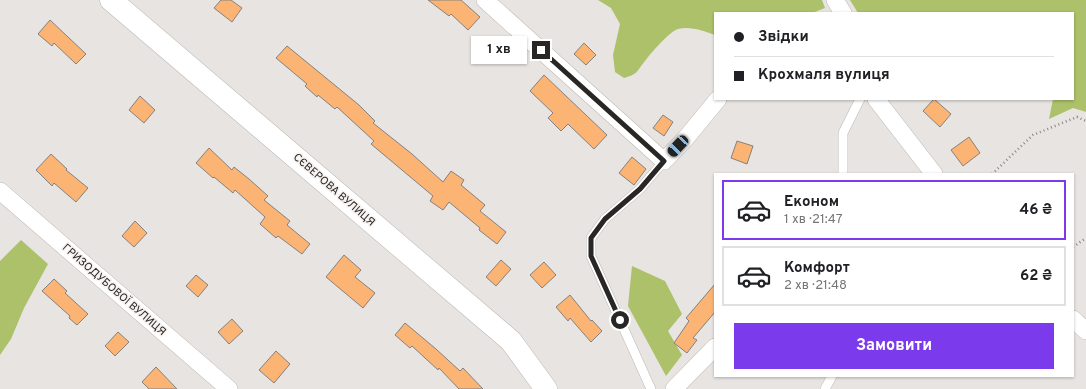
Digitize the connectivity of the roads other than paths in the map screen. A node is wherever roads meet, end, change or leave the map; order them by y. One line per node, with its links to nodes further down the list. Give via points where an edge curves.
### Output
1 (111, 0): 17 (main road, СЄВЕРОВА ВУЛИЦЯ, via 511,341)
2 (485, 0): 8 (street)
3 (835, 0): 4 (street)
4 (843, 12)
5 (717, 100): 8 (street)
6 (860, 100): 9 (lane, via 843,133)
7 (877, 100): 10 (street)
8 (664, 161): 18 (lane, via 640,189 605,219 591,238 591,256)
9 (843, 173)
10 (933, 173)
11 (0, 191): 16 (street, ГРИЗОДУБОВОЇ ВУЛИЦЯ)
12 (1074, 320): 13 (street)
13 (1086, 331)
14 (714, 348): 19 (street)
15 (832, 377): 20 (lane)
16 (229, 389)
17 (546, 389)
18 (651, 389)
19 (674, 389)
20 (826, 389)

